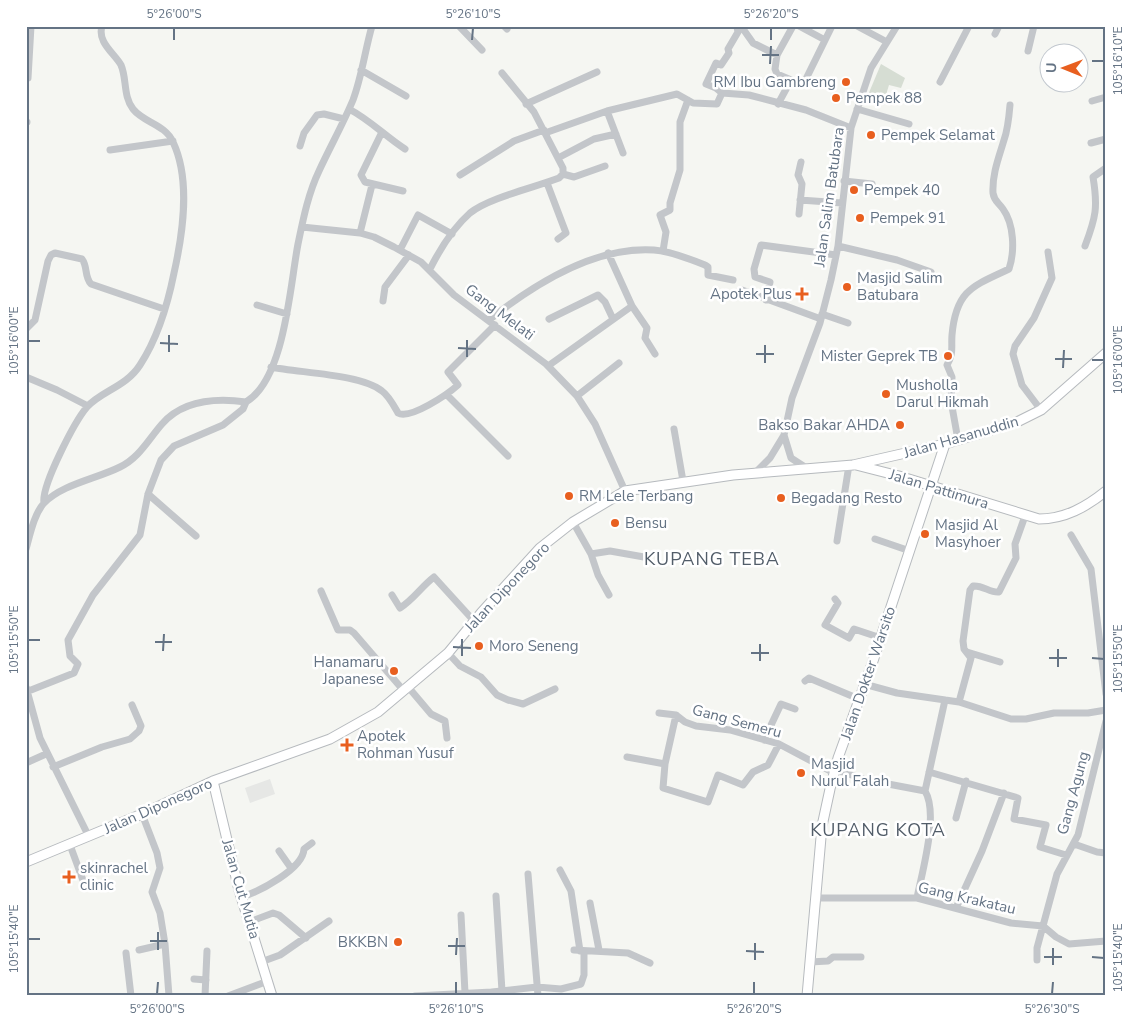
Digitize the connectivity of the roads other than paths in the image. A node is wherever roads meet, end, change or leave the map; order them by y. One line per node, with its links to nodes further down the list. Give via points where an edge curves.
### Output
1 (31, 26): 24 (street)
2 (102, 26): 45 (street, via 102,40 120,65 132,107 165,130)
3 (372, 26): 21 (street)
4 (459, 26): 18 (street)
5 (732, 26): 6 (street)
6 (739, 26): 20 (street, via 753,43); 27 (street, via 729,53 721,65 716,63 706,84)
7 (793, 26): 20 (street)
8 (799, 26): 16 (street)
9 (832, 26): 16 (street)
10 (857, 26): 17 (street)
11 (897, 26): 17 (street, Jalan Salim Batubara)
12 (969, 26): 26 (street)
13 (999, 26): 15 (street)
14 (1034, 26): 19 (street)
15 (995, 34)
16 (825, 40): 25 (street, via 804,84)
17 (887, 42): 36 (street, Jalan Salim Batubara, via 871,68)
18 (482, 50)
19 (1028, 51)
20 (777, 55): 25 (street, via 776,72)
21 (361, 70): 28 (street); 35 (street)
22 (597, 72): 32 (street)
23 (502, 73): 32 (street)
24 (28, 78)
25 (791, 80): 33 (street)
26 (940, 82)
27 (722, 93): 30 (street, via 717,104 695,104); 33 (street, via 749,95)
28 (406, 96)
29 (1106, 97): 31 (street)
30 (688, 100): 37 (street, via 669,94); 72 (street, via 680,122 680,170 670,210 660,215 666,232)
31 (1092, 101)
32 (526, 104): 41 (street)
33 (778, 104): 40 (street, via 806,110)
34 (1010, 105): 106 (street, via 993,180 993,195 1007,216 1013,248 1011,262 1009,269 965,293 959,305 952,336 953,356 947,365 952,378)
35 (349, 109): 38 (street); 42 (street, via 373,122)
36 (857, 109): 39 (street); 40 (street, Jalan Salim Batubara)
37 (607, 110): 41 (street); 43 (street)
38 (344, 120): 47 (street, via 324,114 317,116 304,133); 65 (street, via 313,186)
39 (909, 124)
40 (851, 128): 57 (street, Jalan Salim Batubara)
41 (544, 131): 51 (street); 55 (street, via 514,141)
42 (382, 132): 48 (street); 59 (street, via 361,175 365,182)
43 (616, 134): 50 (street); 51 (street, via 594,139)
44 (1106, 139): 46 (street)
45 (173, 141): 49 (street); 85 (street, via 182,176 181,223 174,273)
46 (1091, 143)
47 (300, 146)
48 (405, 149)
49 (110, 150)
50 (623, 153)
51 (558, 158): 56 (street)
52 (801, 162): 62 (street, via 798,175 802,184)
53 (605, 166): 56 (street, via 574,177)
54 (1106, 168): 70 (street, via 1093,177 1097,202)
55 (460, 174)
56 (563, 174): 58 (street)
57 (844, 181): 60 (street); 63 (street, Jalan Salim Batubara)
58 (547, 182): 67 (street, via 477,208); 68 (street, via 566,233)
59 (372, 184): 61 (street); 66 (street)
60 (872, 184)
61 (403, 191)
62 (800, 200): 63 (street); 64 (street)
63 (842, 203): 69 (street, Jalan Salim Batubara)
64 (799, 214)
65 (302, 227): 66 (street, Gang Melati); 86 (street)
66 (360, 233): 71 (street, Gang Melati, via 374,236)
67 (452, 234): 71 (street, via 418,215); 77 (street)
68 (558, 239)
69 (838, 246): 76 (street, Jalan Salim Batubara); 78 (street)
70 (1085, 246)
71 (400, 250): 75 (street, Gang Melati)
72 (663, 252): 74 (street); 79 (street, via 705,265 708,275)
73 (1048, 252): 103 (street, via 1052,278 1013,354 1022,384)
74 (608, 253): 84 (street); 90 (street, via 522,294)
75 (409, 255): 77 (street, Gang Melati); 81 (street, via 387,284)
76 (836, 255): 82 (street, via 761,245 754,277 770,282); 87 (street, Jalan Salim Batubara)
77 (430, 269): 90 (street, Gang Melati, via 448,290)
78 (931, 272)
79 (733, 280)
80 (742, 290): 82 (street)
81 (383, 300)
82 (766, 300): 87 (street)
83 (257, 305): 86 (street)
84 (632, 306): 89 (street); 93 (street, via 647,328 645,338)
85 (164, 309): 92 (street, via 91,284 86,280 86,263 82,259 55,253 48,261 35,320); 102 (street, via 140,366 129,379)
86 (288, 314): 97 (street)
87 (822, 316): 91 (street); 105 (street, Jalan Salim Batubara, via 792,398)
88 (549, 319): 89 (street, via 598,295 606,302)
89 (613, 319): 96 (street)
90 (492, 323): 96 (street, Gang Melati); 99 (street, via 448,373 459,384)
91 (848, 323)
92 (26, 328)
93 (655, 354)
94 (1105, 354): 103 (main road, Jalan Hasanuddin)
95 (619, 363): 100 (street)
96 (548, 366): 100 (street, Gang Melati)
97 (271, 367): 99 (street, via 336,376 377,388 401,415); 101 (street, via 262,388)
98 (26, 377): 102 (street)
99 (448, 395): 108 (street)
100 (576, 396): 116 (street, Gang Melati, via 598,432)
101 (246, 402): 117 (street, via 243,409 223,424 174,446 161,460); 119 (street, via 210,400 183,408 162,423 136,456 120,467 61,492)
102 (88, 406): 119 (street, via 53,469)
103 (1041, 410): 106 (main road, Jalan Hasanuddin, via 1017,422)
104 (674, 429): 114 (street)
105 (784, 435): 111 (street, via 791,458); 112 (street, via 779,446)
106 (958, 440): 107 (main road, Jalan Hasanuddin)
107 (945, 444): 109 (main road, Jalan Hasanuddin); 115 (main road, Jalan Dokter Warsito)
108 (508, 456)
109 (892, 456): 110 (main road, Jalan Hasanuddin); 113 (main road, via 891,468)
110 (851, 465): 111 (main road, Jalan Diponegoro); 113 (main road, Jalan Pattimura); 126 (street)
111 (808, 469): 112 (main road, Jalan Diponegoro)
112 (755, 473): 114 (main road, Jalan Diponegoro)
113 (899, 476): 115 (main road, Jalan Pattimura)
114 (683, 481): 116 (main road, Jalan Diponegoro)
115 (931, 486): 120 (main road, Jalan Pattimura); 128 (main road, Jalan Dokter Warsito)
116 (625, 491): 121 (main road, Jalan Diponegoro)
117 (148, 494): 124 (street); 145 (street, via 140,535 93,594 68,640 68,650 78,664 77,669 74,673)
118 (1105, 495): 120 (main road, Jalan Pattimura, via 1062,517 1039,519)
119 (44, 503): 122 (street)
120 (1025, 516): 139 (street, via 1015,544 1016,558 997,593 980,586 973,586 970,590 963,641)
121 (573, 522): 129 (street); 135 (main road, Jalan Diponegoro, via 540,548)
122 (29, 529): 127 (street)
123 (1071, 535): 138 (street, via 1091,570)
124 (196, 536)
125 (875, 539): 128 (street)
126 (837, 541)
127 (26, 549)
128 (910, 551): 136 (main road, Jalan Dokter Warsito)
129 (592, 554): 130 (street, via 610,551); 133 (street)
130 (644, 557)
131 (321, 591): 146 (street, via 338,630 354,633)
132 (392, 595): 135 (street, via 400,608 414,599 434,577)
133 (609, 595)
134 (835, 599): 136 (street, via 838,603 826,625 849,638 854,629)
135 (474, 621): 140 (main road, Jalan Diponegoro)
136 (881, 638): 143 (main road, Jalan Dokter Warsito)
137 (1106, 639): 138 (street)
138 (1098, 641): 147 (street)
139 (967, 652): 141 (street); 150 (street, via 971,658)
140 (448, 653): 144 (street, via 460,666 481,677 498,695 508,700 523,704); 146 (main road, Jalan Diponegoro)
141 (1000, 662)
142 (805, 681): 148 (street, via 809,678)
143 (864, 684): 148 (main road, Jalan Dokter Warsito); 149 (street)
144 (555, 689)
145 (27, 690): 160 (street)
146 (406, 690): 157 (street, via 432,714 445,721); 167 (main road, Jalan Diponegoro, via 378,712 330,739)
147 (1106, 694)
148 (859, 699): 165 (main road, Jalan Dokter Warsito)
149 (944, 700): 150 (street); 166 (street)
150 (959, 702): 153 (street, via 1011,719)
151 (132, 705): 164 (street, via 141,726 137,734)
152 (795, 710): 158 (street, via 781,704)
153 (1106, 710)
154 (659, 713): 155 (street, Gang Semeru)
155 (676, 715): 158 (street, Gang Semeru, via 696,726 730,730); 163 (street)
156 (1106, 720): 175 (street, Gang Agung)
157 (447, 738)
158 (764, 740): 159 (street, Gang Semeru)
159 (779, 744): 163 (street, via 768,765 753,772 743,785 718,776 708,802 663,788); 165 (street, Gang Semeru)
160 (46, 754): 162 (street); 164 (street)
161 (627, 757): 163 (street)
162 (26, 763)
163 (665, 764)
164 (53, 767): 173 (street)
165 (835, 772): 169 (street, Gang Semeru); 187 (main road, Jalan Dokter Warsito, via 822,826)
166 (929, 772): 168 (street); 169 (street)
167 (213, 781): 171 (main road, Jalan Diponegoro); 186 (main road, Jalan Cut Mutia)
168 (966, 781): 170 (street); 172 (street)
169 (925, 791): 188 (street, via 932,817)
170 (1004, 793): 179 (street, via 1018,798 1014,819 1046,825 1040,847); 190 (street)
171 (142, 814): 173 (main road, Jalan Diponegoro); 197 (street, via 160,868 152,892 160,912)
172 (956, 818)
173 (89, 837): 176 (main road, Jalan Diponegoro)
174 (312, 843): 181 (street, via 304,849 304,857)
175 (1074, 844): 178 (street); 179 (street, Gang Agung)
176 (70, 845): 180 (main road, Jalan Diponegoro); 184 (street)
177 (279, 851): 181 (street)
178 (1106, 853)
179 (1066, 855): 194 (street, Gang Agung)
180 (26, 862)
181 (291, 868): 186 (street, via 274,882)
182 (560, 870): 199 (street, via 571,891)
183 (528, 874): 211 (street)
184 (84, 883)
185 (496, 896): 213 (street)
186 (242, 897): 193 (main road, Jalan Cut Mutia)
187 (815, 898): 188 (street, Gang Krakatau); 207 (main road, Jalan Dokter Warsito)
188 (917, 898): 190 (street, Gang Krakatau)
189 (590, 903): 200 (street)
190 (956, 908): 194 (street, Gang Krakatau, via 1011,923)
191 (460, 914): 214 (street)
192 (329, 921): 195 (street)
193 (249, 922): 195 (street, via 273,913); 205 (main road, Jalan Cut Mutia)
194 (1043, 926): 196 (street, via 1070,944); 204 (street, Gang Agung, via 1037,948)
195 (306, 938): 205 (street)
196 (1106, 941)
197 (165, 944): 198 (street); 217 (street)
198 (139, 950)
199 (580, 950): 200 (street); 212 (street, via 583,981)
200 (599, 950): 206 (street, via 628,953)
201 (207, 951): 209 (street)
202 (126, 953): 216 (street)
203 (861, 957): 207 (street, via 833,957 828,961)
204 (1038, 960)
205 (262, 962): 210 (main road, Jalan Cut Mutia)
206 (650, 962)
207 (810, 962): 224 (main road, Jalan Dokter Warsito)
208 (194, 979): 209 (street)
209 (206, 980): 218 (street)
210 (268, 981): 219 (street); 220 (main road, Jalan Cut Mutia)
211 (537, 987): 212 (street); 213 (street); 222 (street)
212 (571, 988): 223 (street)
213 (502, 991): 215 (street)
214 (464, 993): 215 (street); 221 (street)
215 (492, 994)
216 (131, 996)
217 (169, 996)
218 (205, 996)
219 (228, 996)
220 (272, 996)
221 (415, 996)
222 (538, 996)
223 (573, 996)
224 (807, 996)

